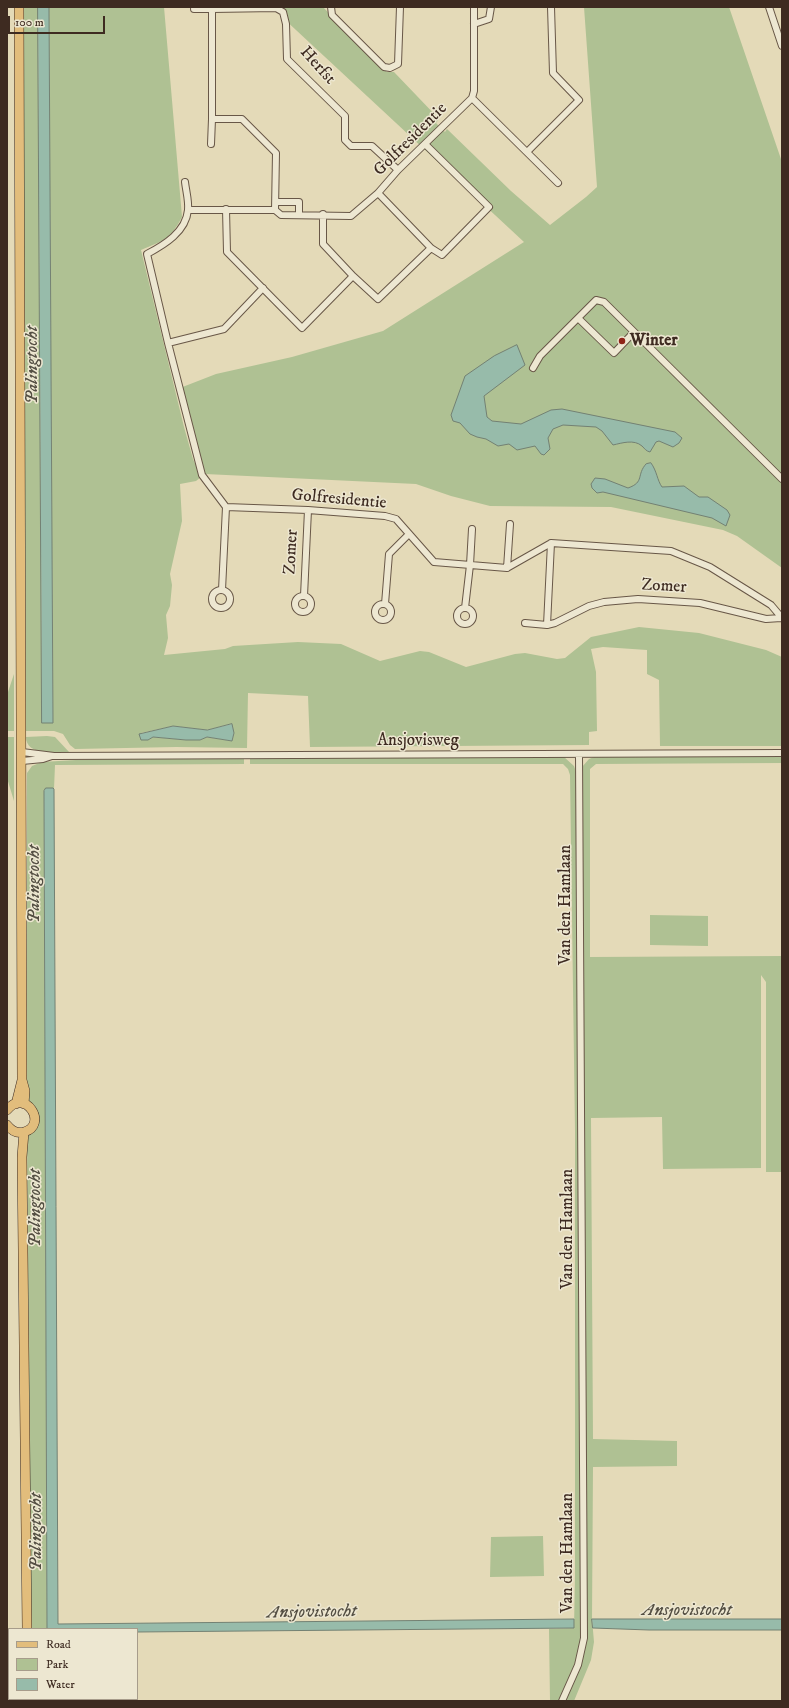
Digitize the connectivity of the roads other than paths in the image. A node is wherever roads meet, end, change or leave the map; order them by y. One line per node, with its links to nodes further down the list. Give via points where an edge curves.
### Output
1 (19, 7): 52 (main road)
2 (332, 7): 3 (street, via 332,15 384,67 390,68 398,64)
3 (400, 7)
4 (474, 7): 10 (street, Golfresidentie)
5 (491, 7): 10 (street, via 489,19)
6 (551, 7): 16 (street, via 553,73 579,100)
7 (768, 7): 11 (street)
8 (212, 8): 9 (street, Herfst); 13 (street); 17 (street, Herfst, via 276,8 283,12 287,59 345,116 346,140 351,146 372,146)
9 (194, 9)
10 (474, 24): 12 (street, Golfresidentie)
11 (782, 46)
12 (472, 98): 15 (street, Golfresidentie); 16 (street)
13 (212, 119): 14 (street); 21 (street, via 242,119 276,154)
14 (211, 144)
15 (425, 144): 17 (street, Golfresidentie); 27 (street, via 489,207 442,255)
16 (527, 152): 19 (street)
17 (398, 170): 20 (street, Golfresidentie)
18 (184, 182): 23 (street)
19 (558, 182)
20 (378, 193): 25 (street, Golfresidentie, via 352,216); 27 (street)
21 (276, 202): 24 (street); 26 (street, via 299,202)
22 (226, 209): 23 (street, Golfresidentie); 24 (street, Golfresidentie); 29 (street, via 227,252)
23 (188, 210): 32 (street, via 186,219 176,234 165,245 147,254)
24 (275, 210): 26 (street, Golfresidentie, via 281,215)
25 (323, 214): 26 (street, Golfresidentie); 28 (street, via 323,244)
26 (300, 215)
27 (431, 248): 28 (street, via 378,299)
28 (353, 276): 29 (street, via 302,328)
29 (263, 288): 32 (street, via 224,329)
30 (578, 318): 31 (street, via 596,300 604,302); 31 (street, via 614,353); 33 (street, via 540,356)
31 (634, 332): 34 (street)
32 (168, 343): 35 (street, via 202,475)
33 (533, 368)
34 (782, 479)
35 (226, 507): 36 (street, Golfresidentie); 43 (street)
36 (308, 510): 39 (street, Golfresidentie, via 385,516 396,519); 44 (street, Zomer)
37 (510, 524): 42 (street)
38 (472, 529): 41 (street)
39 (409, 534): 41 (street, Golfresidentie, via 434,562); 45 (street, via 389,554)
40 (551, 544): 42 (street); 47 (street, via 671,551 710,567 771,605); 49 (street)
41 (470, 565): 42 (street, Golfresidentie); 46 (street)
42 (508, 568)
43 (222, 590)
44 (304, 596)
45 (385, 604)
46 (465, 608)
47 (782, 618): 49 (street, Zomer, via 766,619 700,603 638,599 589,606)
48 (525, 623): 49 (street, Zomer)
49 (547, 625)
50 (782, 753): 51 (street, Ansjovisweg)
51 (579, 754): 52 (street, Ansjovisweg, via 54,756 43,753); 58 (street, Van den Hamlaan, via 584,1638 578,1665)
52 (22, 756): 53 (main road)
53 (20, 1104): 54 (main road); 56 (main road, via 32,1109 34,1118 32,1126)
54 (7, 1110)
55 (7, 1125): 56 (main road)
56 (20, 1132): 57 (main road)
57 (27, 1628)
58 (562, 1701)

